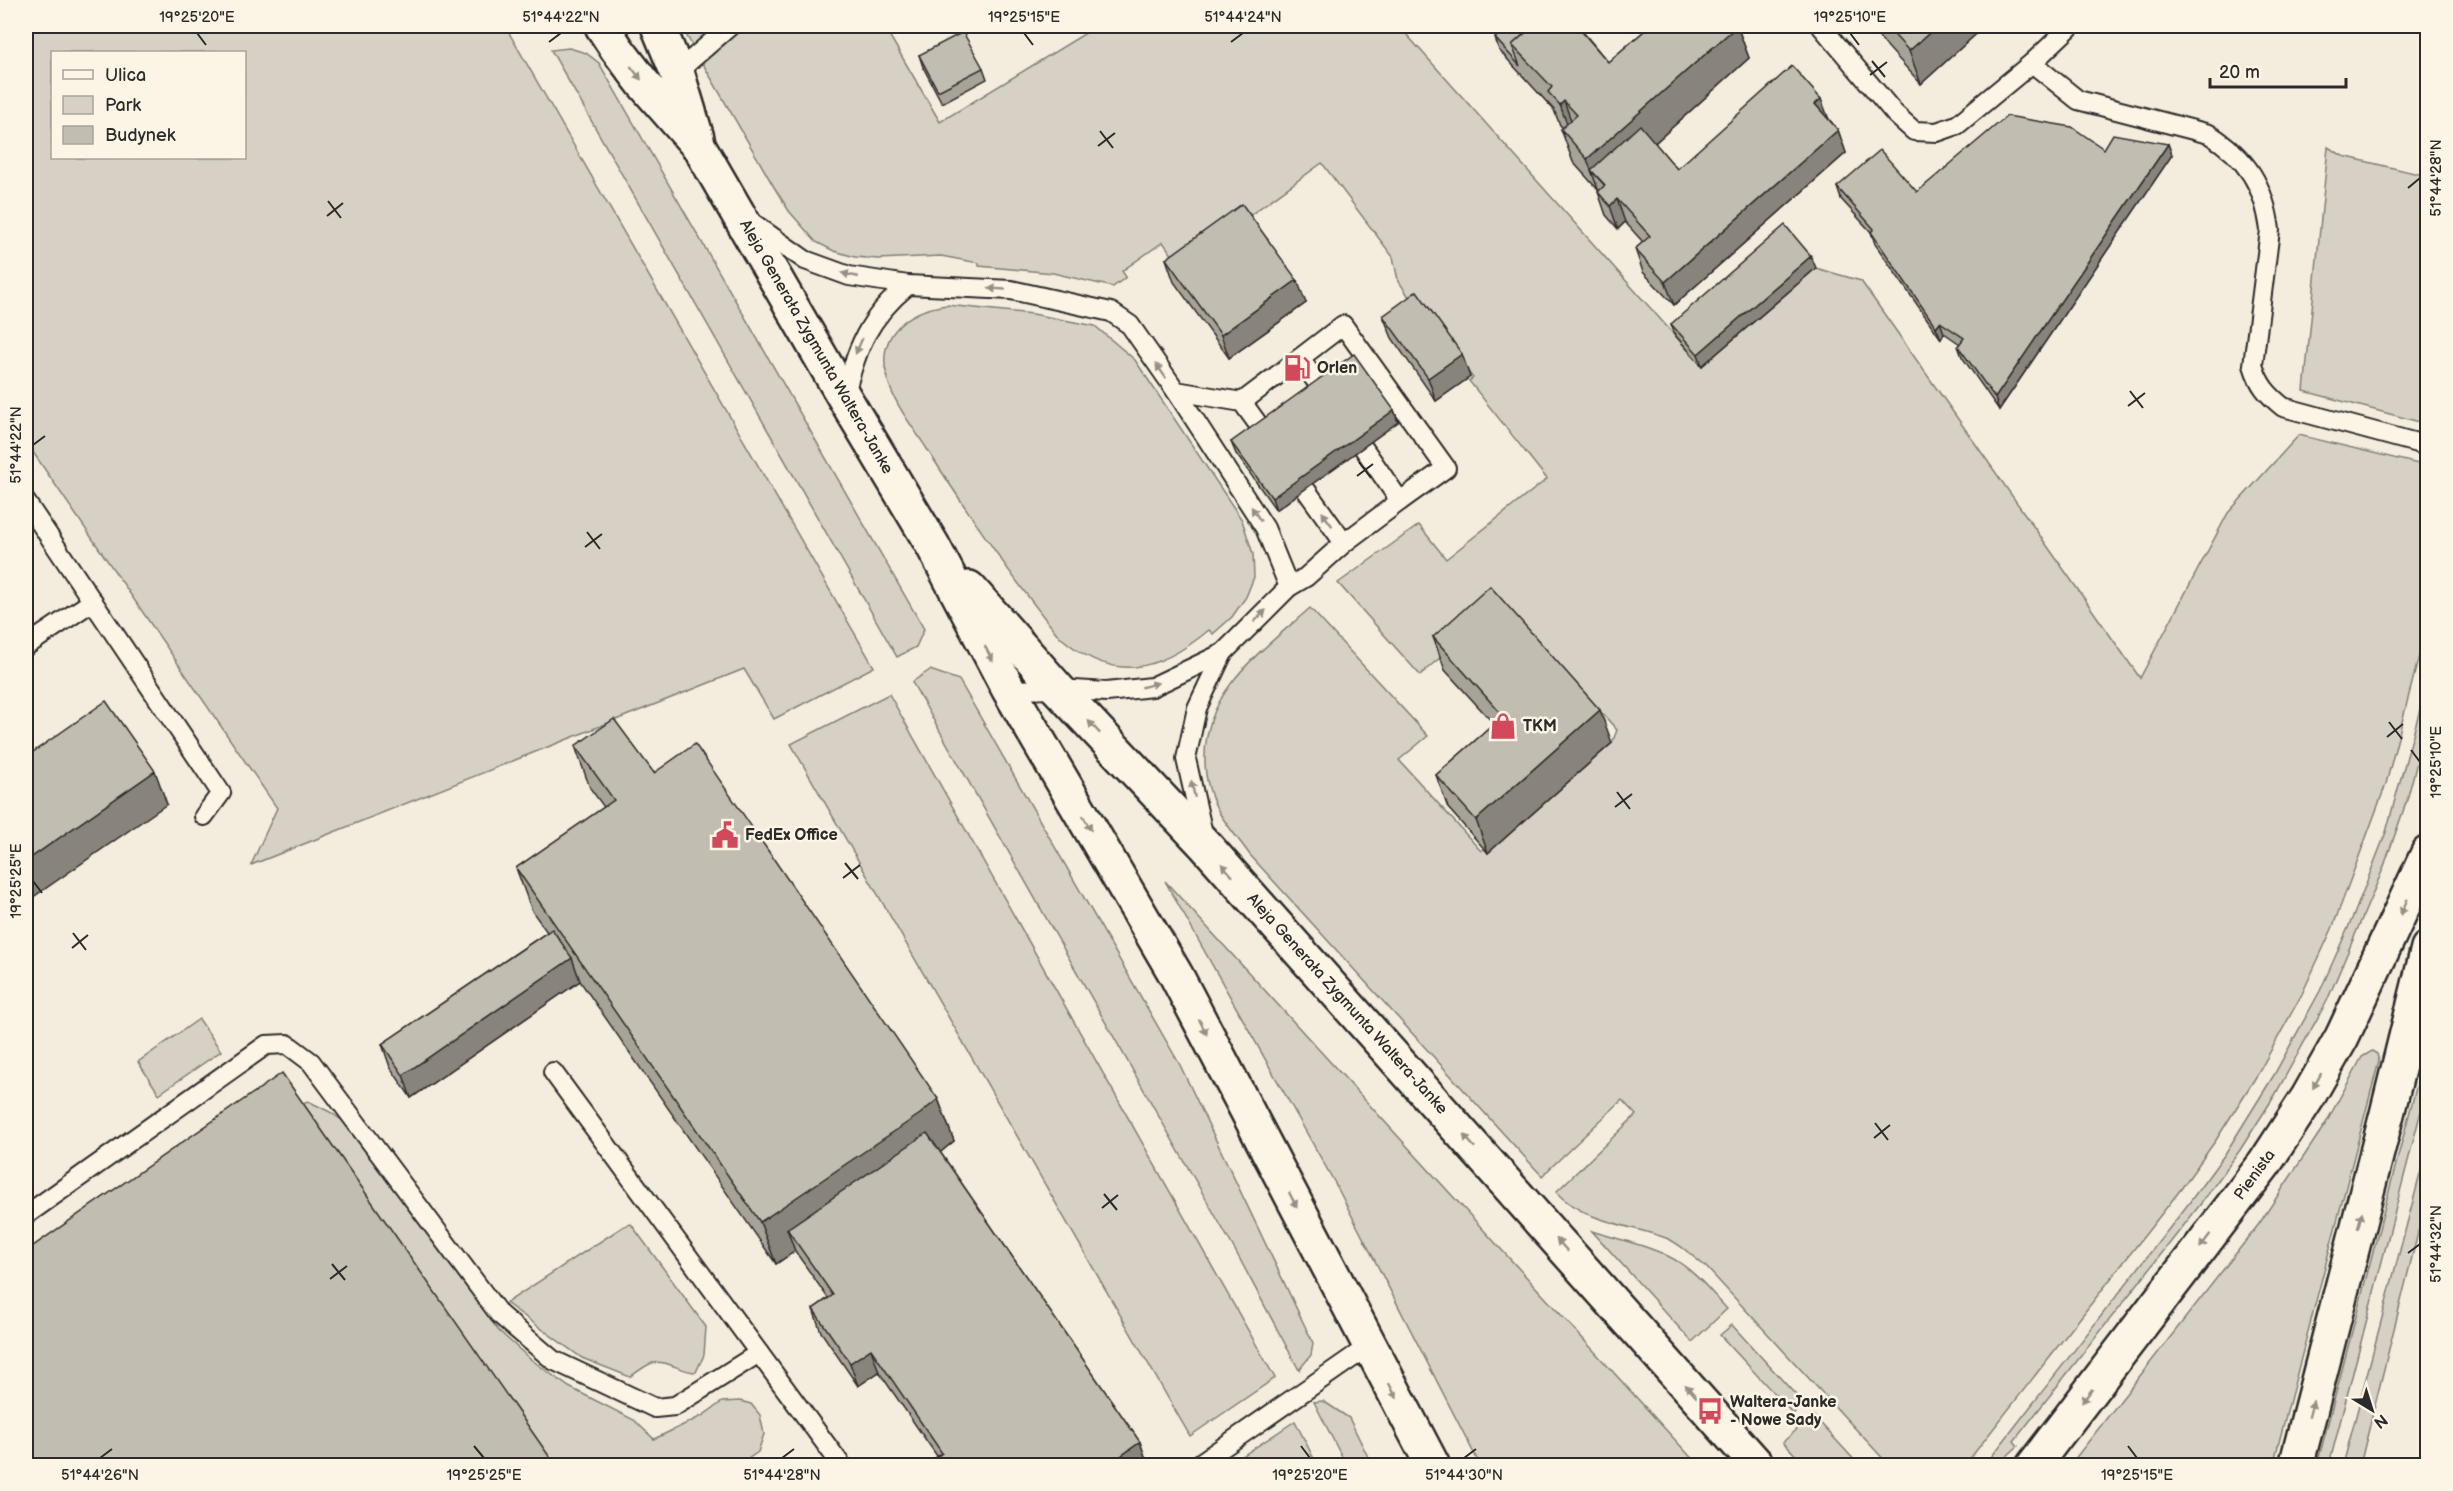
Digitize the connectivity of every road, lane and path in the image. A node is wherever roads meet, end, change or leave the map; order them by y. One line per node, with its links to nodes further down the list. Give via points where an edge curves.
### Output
1 (602, 26): 8 (main road, Aleja Generała Zygmunta Waltera-Janke, one-way to 8, via 643,83)
2 (658, 26): 7 (main road, Aleja Generała Zygmunta Waltera-Janke)
3 (730, 26): 7 (lane)
4 (1821, 26): 6 (lane, via 1914,131 1937,132 1957,125)
5 (2071, 26): 6 (lane)
6 (2032, 63): 15 (lane, via 2078,100 2209,134 2227,146 2259,185 2270,230 2253,365 2258,381 2283,407)
7 (677, 72): 8 (main road, Aleja Generała Zygmunta Waltera-Janke)
8 (700, 148): 9 (main road, Aleja Generała Zygmunta Waltera-Janke)
9 (737, 212): 10 (lane, one-way to 9, via 849,276 805,260); 13 (main road, Aleja Generała Zygmunta Waltera-Janke)
10 (908, 285): 12 (lane, one-way to 10, via 1130,326 1111,312 1011,290); 13 (lane, one-way to 13, via 887,302 870,325 857,348)
11 (1300, 358): 14 (lane); 16 (lane); 16 (lane, via 1343,325 1446,468)
12 (1176, 391): 14 (lane); 20 (lane, one-way to 12, via 1265,528)
13 (844, 398): 19 (main road, Aleja Generała Zygmunta Waltera-Janke)
14 (1242, 402): 18 (lane, one-way to 14)
15 (2427, 446)
16 (1400, 501): 18 (lane)
17 (26, 502): 21 (lane)
18 (1344, 543): 20 (lane, via 1306,577)
19 (933, 546): 24 (main road, Aleja Generała Zygmunta Waltera-Janke); 25 (main road, Aleja Generała Zygmunta Waltera-Janke, one-way to 25)
20 (1288, 587): 23 (lane, one-way to 20)
21 (93, 601): 22 (lane); 26 (lane, via 221,793)
22 (26, 646)
23 (1223, 653): 24 (lane, one-way to 23, via 1107,692 1152,687); 27 (lane, one-way to 23, via 1186,759 1197,708)
24 (1058, 689): 25 (lane); 27 (main road, Aleja Generała Zygmunta Waltera-Janke, one-way to 24)
25 (1009, 690): 32 (main road, Aleja Generała Zygmunta Waltera-Janke, one-way to 32, via 1176,975)
26 (204, 816)
27 (1206, 846): 37 (main road, Aleja Generała Zygmunta Waltera-Janke, one-way to 27)
28 (2427, 853): 38 (main road, Pienista, one-way to 38, via 2342,1037 2302,1107 2265,1163)
29 (2427, 948): 39 (main road, one-way to 29)
30 (553, 1072): 33 (lane)
31 (26, 1215): 33 (lane, via 266,1045 287,1044 312,1062 499,1314 553,1360 655,1408 675,1406)
32 (1369, 1346): 35 (lane); 36 (main road, Aleja Generała Zygmunta Waltera-Janke, one-way to 36)
33 (759, 1353): 34 (lane)
34 (842, 1466)
35 (1196, 1466)
36 (1432, 1466)
37 (1758, 1466)
38 (2033, 1466)
39 (2296, 1466)

